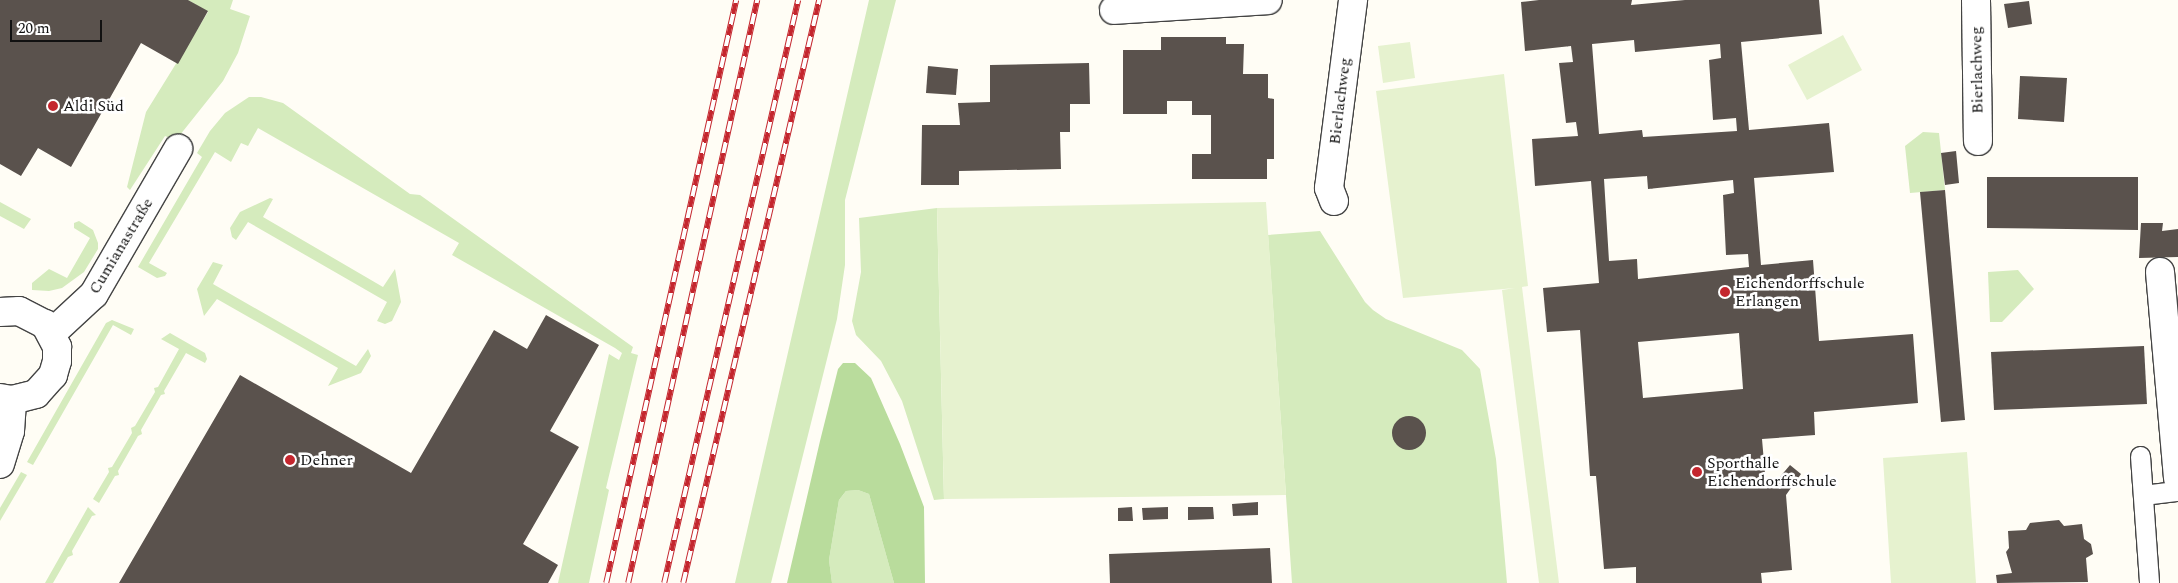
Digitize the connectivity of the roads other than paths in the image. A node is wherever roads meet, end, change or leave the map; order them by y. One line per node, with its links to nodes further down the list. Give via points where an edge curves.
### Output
1 (1268, 0): 4 (street)
2 (1353, 0): 7 (street, Bierlachweg, via 1329,188)
3 (1976, 0): 5 (street, Bierlachweg)
4 (1114, 10)
5 (1978, 141)
6 (178, 149): 10 (street, Cumianastraße, via 94,294)
7 (1334, 201)
8 (2160, 272): 14 (street)
9 (1, 311): 10 (street, via 33,315)
10 (52, 334): 11 (street, via 57,354 53,375 36,394)
11 (6, 399): 13 (street, via 10,431)
12 (2140, 456): 16 (lane)
13 (0, 464)
14 (2178, 478)
15 (2178, 491): 16 (lane)
16 (2143, 495): 17 (lane)
17 (2149, 583)

